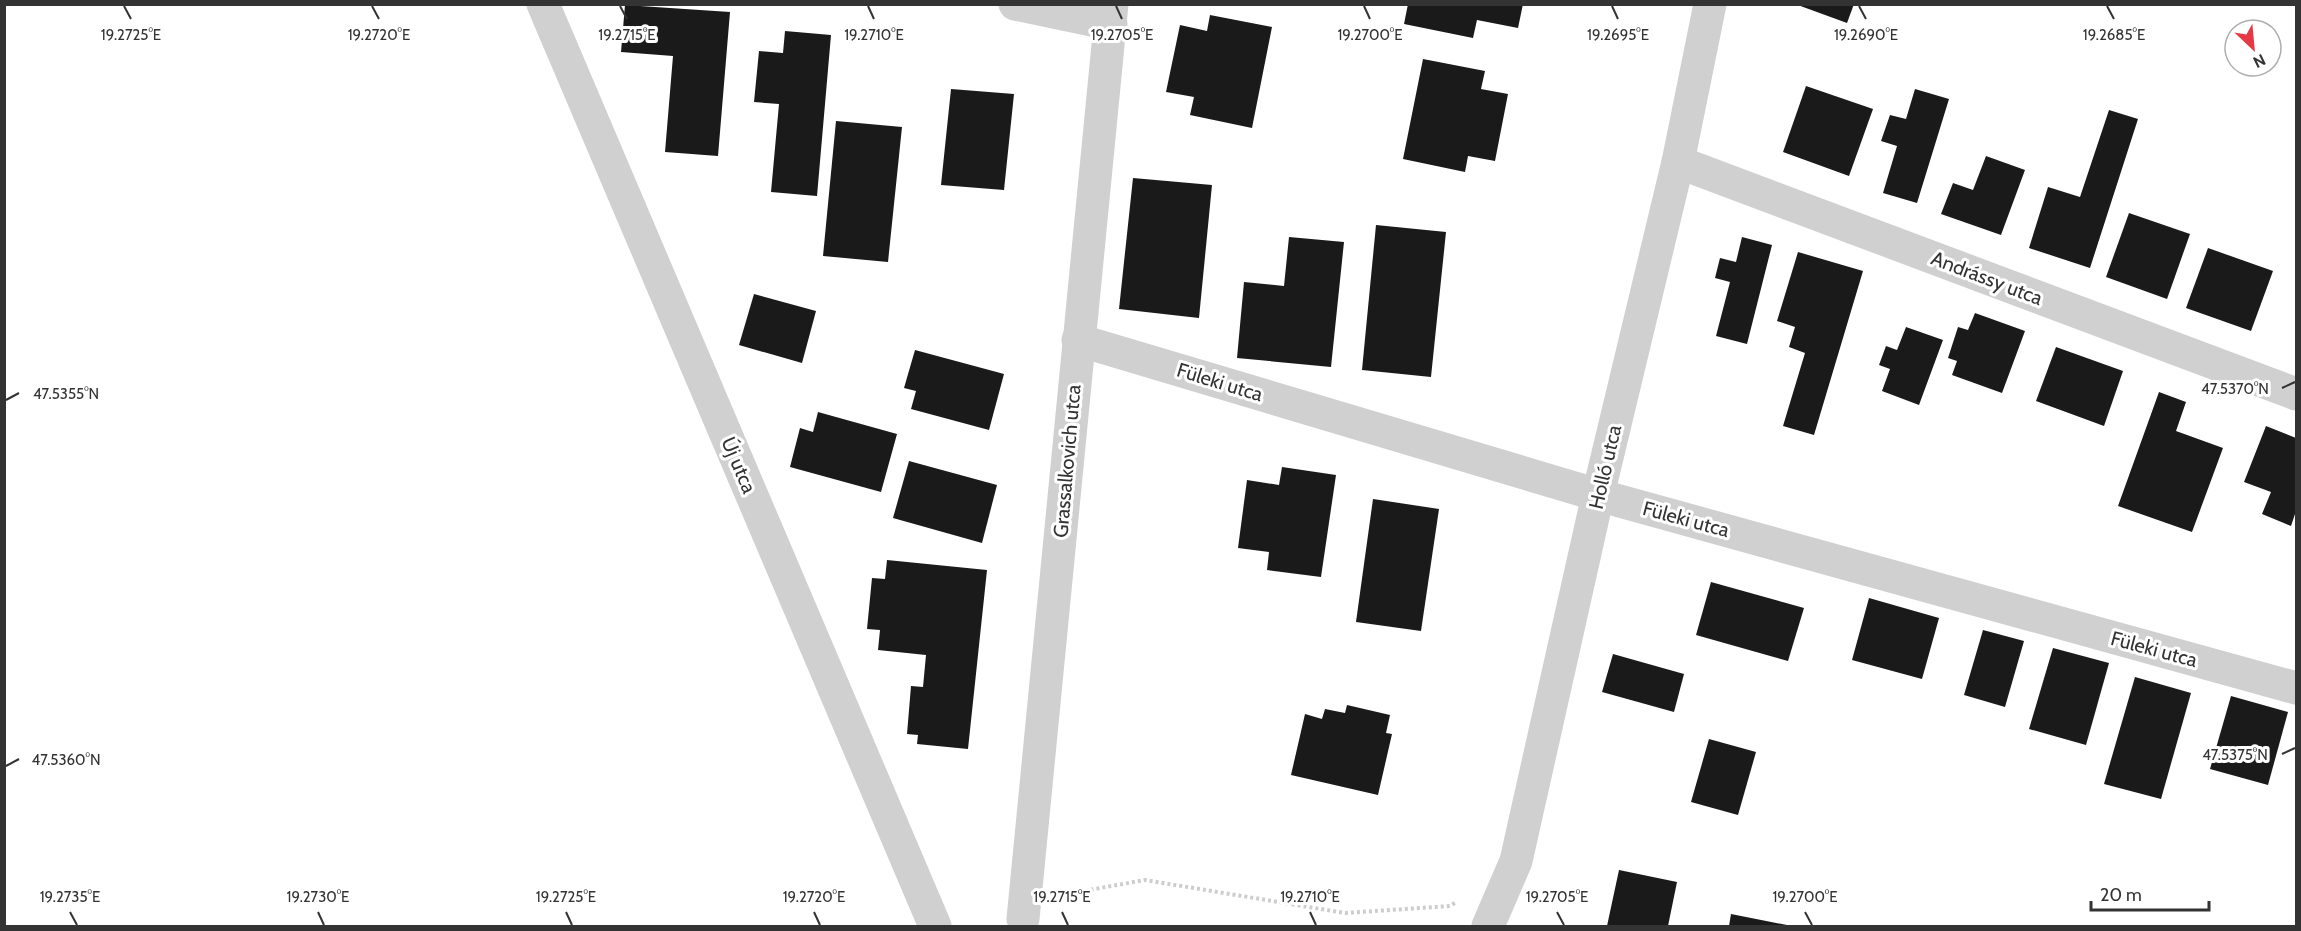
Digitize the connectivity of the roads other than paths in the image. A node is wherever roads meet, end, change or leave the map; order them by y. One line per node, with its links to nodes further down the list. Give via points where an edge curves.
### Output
1 (543, 4): 11 (street, Új utca)
2 (1014, 4): 4 (street)
3 (1710, 4): 5 (street, Holló utca)
4 (1111, 14): 6 (street, Grassalkovich utca)
5 (1678, 162): 7 (street, Andrássy utca); 8 (street, Holló utca)
6 (1078, 340): 8 (street, Füleki utca); 10 (street, Grassalkovich utca)
7 (2296, 394)
8 (1598, 495): 9 (street, Füleki utca); 12 (street, Holló utca, via 1516,861)
9 (2296, 688)
10 (1023, 919)
11 (935, 927)
12 (1488, 927)

